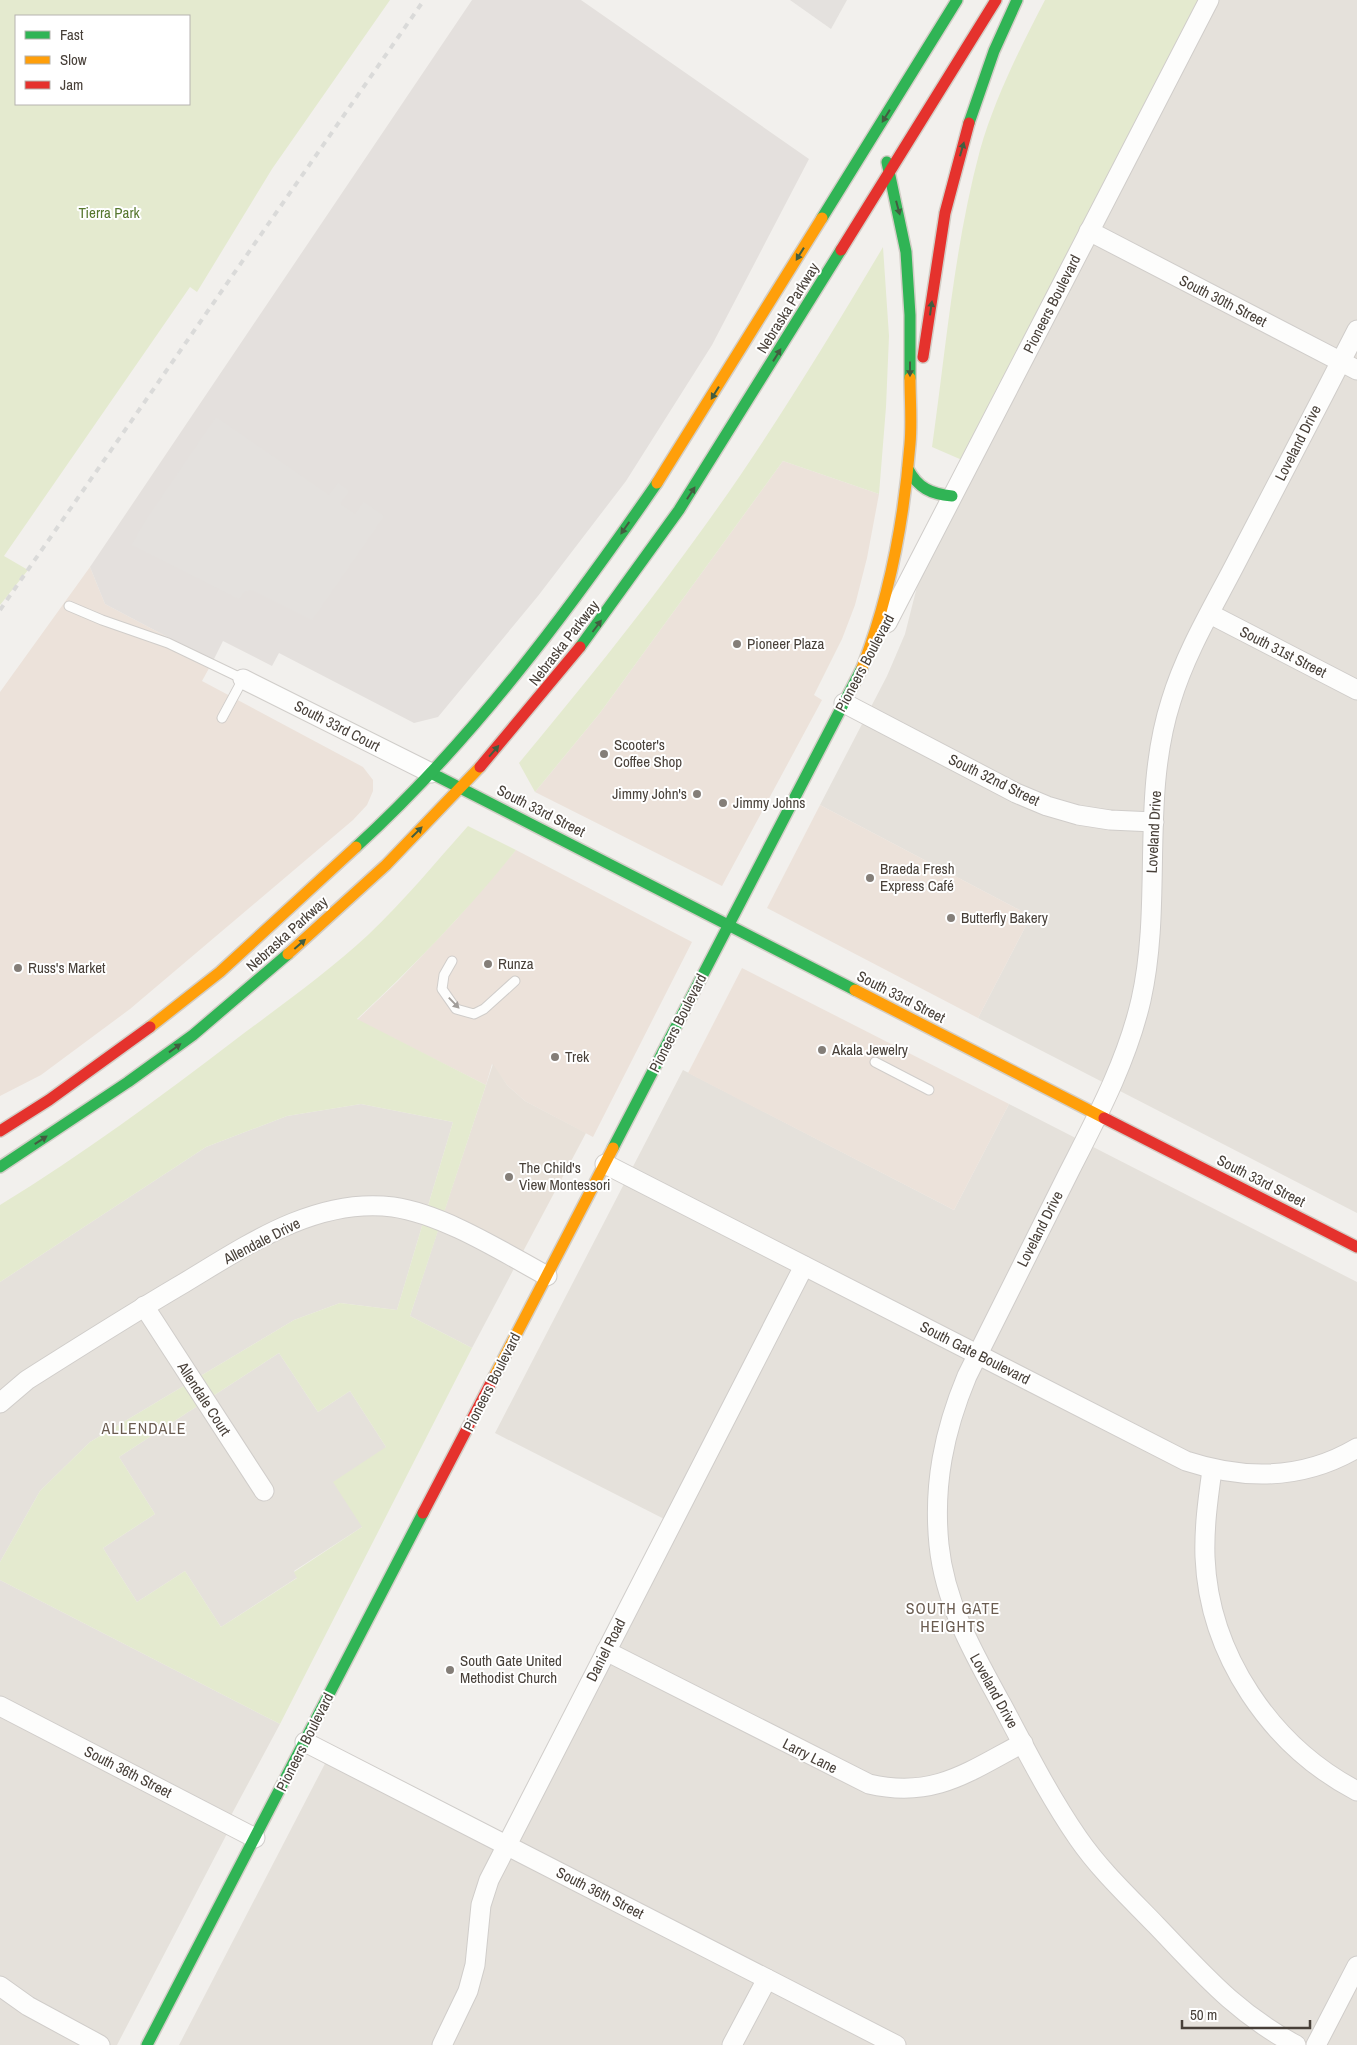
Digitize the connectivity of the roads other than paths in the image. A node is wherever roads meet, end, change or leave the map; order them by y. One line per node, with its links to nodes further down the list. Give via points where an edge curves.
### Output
1 (957, 0): 5 (main road); 21 (main road, Nebraska Parkway, one-way to 21, via 663,474 610,551 539,644)
2 (996, 0): 7 (main road, Nebraska Parkway)
3 (1018, 0): 11 (main road, one-way to 3, via 946,213 961,150 982,83)
4 (1209, 0): 8 (street, Pioneers Boulevard)
5 (896, 122)
6 (888, 150): 7 (main road)
7 (888, 173): 11 (main road, one-way to 11, via 901,222 909,284); 22 (main road, Nebraska Parkway, one-way to 7, via 568,664 646,559 698,482)
8 (1089, 231): 10 (street, South 30th Street); 13 (street, Pioneers Boulevard)
9 (1357, 330): 10 (street, Loveland Drive)
10 (1349, 366): 15 (street, Loveland Drive)
11 (910, 443): 12 (main road)
12 (908, 469): 13 (main road, via 913,479 928,492); 16 (main road, via 894,562 878,624)
13 (952, 496): 16 (street, Pioneers Boulevard)
14 (69, 606): 17 (lane, via 168,642)
15 (1210, 614): 18 (street, South 31st Street); 23 (street, Loveland Drive, via 1171,701 1156,778)
16 (862, 668): 19 (main road, Pioneers Boulevard)
17 (243, 679): 20 (lane); 21 (street, South 33rd Court)
18 (1357, 690)
19 (844, 704): 23 (street, South 32nd Street, via 1047,806 1110,820); 24 (main road, Pioneers Boulevard)
20 (222, 718)
21 (431, 773): 22 (main road, South 33rd Street); 30 (main road, Nebraska Parkway, via 343,861 220,972 138,1036)
22 (462, 788): 24 (main road, South 33rd Street); 32 (main road, Nebraska Parkway, one-way to 22, via 128,1082 246,992 386,865)
23 (1154, 822): 29 (street, Loveland Drive, via 1148,956 1142,998 1132,1035)
24 (729, 925): 29 (main road, South 33rd Street); 31 (main road, Pioneers Boulevard)
25 (452, 961): 26 (lane, one-way to 26, via 444,975 442,989 456,1008 474,1014)
26 (515, 981)
27 (875, 1062): 28 (lane)
28 (929, 1090)
29 (1098, 1115): 33 (main road, South 33rd Street); 37 (street, Loveland Drive)
30 (0, 1131)
31 (605, 1164): 34 (street, South Gate Boulevard); 35 (main road, Pioneers Boulevard)
32 (0, 1167)
33 (1357, 1247)
34 (804, 1266): 37 (street, South Gate Boulevard); 42 (street, Daniel Road)
35 (547, 1276): 36 (street, Allendale Drive, via 425,1214 393,1207 356,1206 317,1214 257,1240); 44 (main road, Pioneers Boulevard)
36 (144, 1306): 38 (street, Allendale Drive, via 27,1380); 41 (street, Allendale Court)
37 (978, 1355): 40 (street, South Gate Boulevard, via 1186,1461); 45 (street, Loveland Drive, via 954,1408 944,1440 938,1484 939,1546 953,1608)
38 (0, 1403)
39 (1357, 1448): 40 (street, South Gate Boulevard, via 1319,1466 1288,1474 1260,1476)
40 (1212, 1470): 46 (street, via 1205,1520 1205,1558 1218,1627 1232,1662 1262,1710 1288,1741 1317,1766)
41 (264, 1491)
42 (606, 1651): 45 (street, Larry Lane, via 849,1776 876,1786 910,1790 930,1787 950,1781); 48 (street, Daniel Road)
43 (0, 1706): 47 (street, South 36th Street)
44 (305, 1742): 47 (main road, Pioneers Boulevard); 48 (street, South 36th Street)
45 (1023, 1743): 57 (street, Loveland Drive, via 1063,1815 1108,1876 1225,1997 1269,2030)
46 (1357, 1791)
47 (255, 1838): 53 (main road, Pioneers Boulevard)
48 (506, 1845): 50 (street, South 36th Street); 54 (street, Daniel Road, via 481,1905 468,1991)
49 (1357, 1966): 58 (street)
50 (766, 1979): 55 (street); 56 (street, South 36th Street)
51 (0, 1986): 52 (street, via 28,2006)
52 (100, 2045)
53 (147, 2045)
54 (442, 2045)
55 (732, 2045)
56 (896, 2045)
57 (1296, 2045)
58 (1316, 2045)

